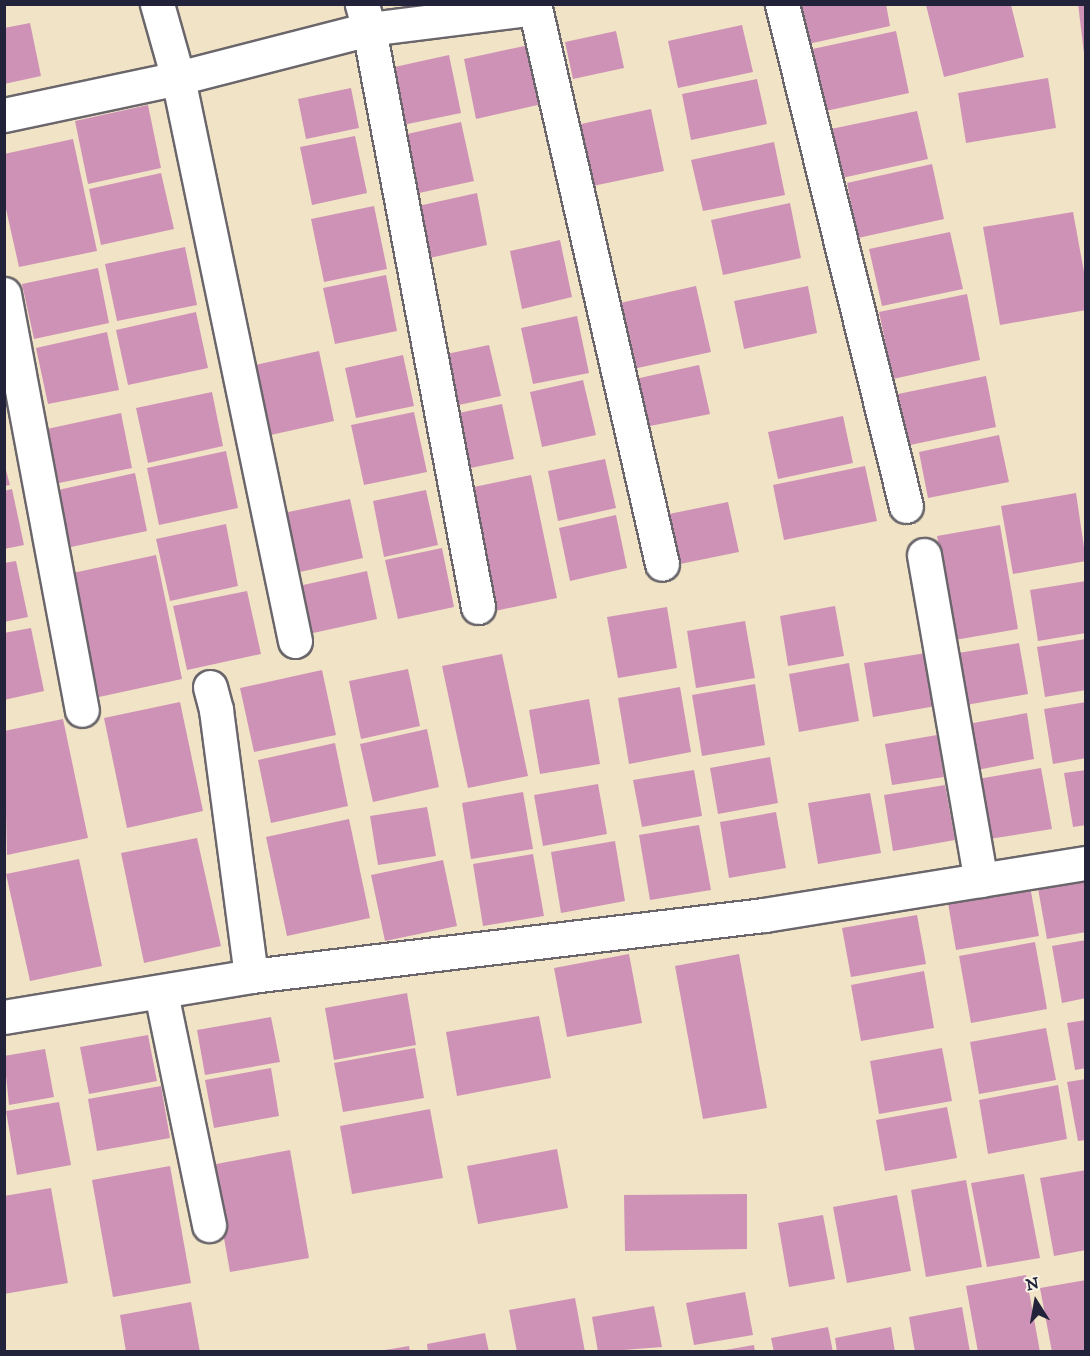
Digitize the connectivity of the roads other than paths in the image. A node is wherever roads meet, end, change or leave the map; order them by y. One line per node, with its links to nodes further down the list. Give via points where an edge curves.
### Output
1 (157, 4): 5 (street)
2 (782, 4): 8 (street)
3 (535, 6): 4 (street); 10 (street)
4 (365, 17): 5 (street); 11 (street)
5 (178, 78): 6 (street); 12 (street)
6 (4, 115)
7 (4, 294): 14 (street)
8 (906, 506)
9 (924, 555): 16 (street)
10 (662, 564)
11 (478, 607)
12 (295, 641)
13 (210, 687): 17 (street)
14 (82, 710)
15 (1086, 863): 16 (street)
16 (981, 880): 17 (street, via 764,915)
17 (251, 976): 18 (street)
18 (161, 993): 19 (street); 20 (street)
19 (4, 1017)
20 (209, 1225)

